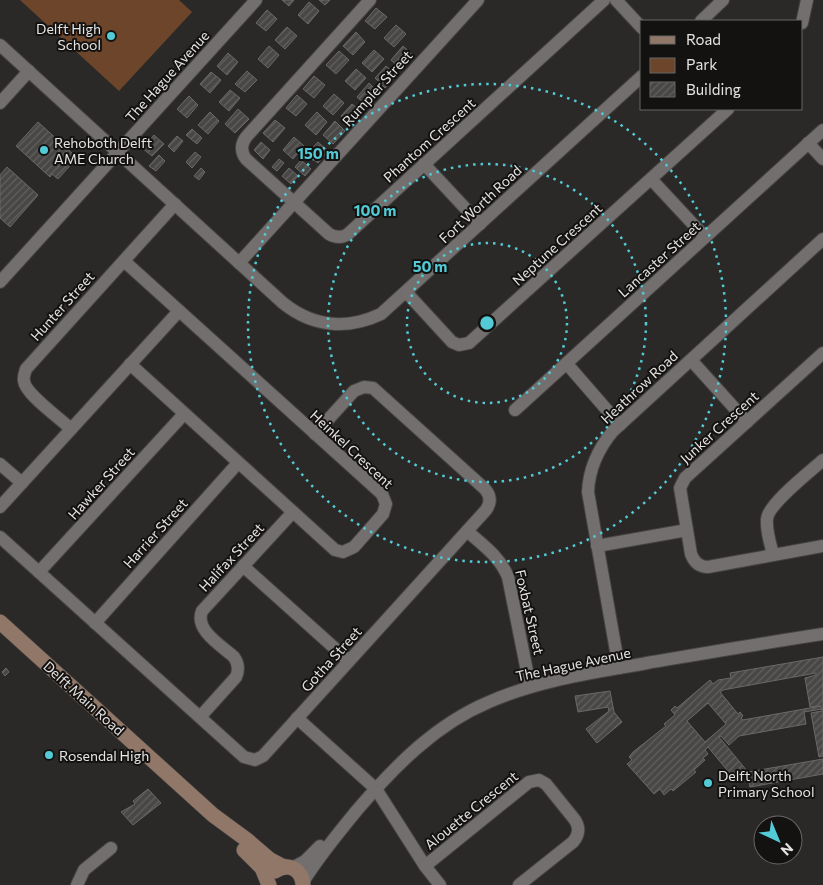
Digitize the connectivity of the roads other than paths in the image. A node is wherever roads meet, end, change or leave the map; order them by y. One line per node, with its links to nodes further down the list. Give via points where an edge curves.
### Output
1 (256, 0): 18 (street, The Hague Avenue)
2 (370, 0): 22 (street, Phantom Crescent, via 244,140 242,149 246,158)
3 (478, 0): 22 (street, Rumpler Street)
4 (604, 0): 20 (street, Phantom Crescent)
5 (616, 0): 10 (street)
6 (723, 0): 8 (street)
7 (807, 0): 9 (street)
8 (702, 20)
9 (803, 20)
10 (640, 26)
11 (0, 45): 12 (street, Fort Worth Road)
12 (29, 71): 14 (street); 18 (street, Fort Worth Road)
13 (640, 78): 24 (street, Fort Worth Road)
14 (0, 103)
15 (727, 110): 21 (street, Neptune Crescent)
16 (823, 130): 17 (street, Lancaster Street)
17 (808, 143): 19 (street); 25 (street, Lancaster Street)
18 (118, 154): 23 (street, Fort Worth Road); 29 (street, The Hague Avenue)
19 (823, 159)
20 (424, 164): 22 (street, Phantom Crescent, via 342,237 329,234); 24 (street)
21 (651, 179): 25 (street); 30 (street, Neptune Crescent, via 466,345 452,342)
22 (294, 202): 28 (street, Rumpler Street)
23 (175, 204): 27 (street, Hunter Street); 28 (street, Fort Worth Road)
24 (480, 224): 30 (street, Fort Worth Road)
25 (705, 237): 35 (street, Lancaster Street)
26 (823, 239): 33 (street, Heathrow Road)
27 (124, 261): 31 (street, Heinkel Crescent); 40 (street, Hunter Street, via 26,369 25,386)
28 (239, 263): 30 (street, Fort Worth Road, via 291,310 324,323 350,324 371,318 381,314)
29 (0, 282)
30 (406, 292)
31 (179, 311): 34 (street); 41 (street, Heinkel Crescent)
32 (821, 359): 38 (street, Junker Crescent)
33 (691, 360): 38 (street); 39 (street, Heathrow Road)
34 (130, 364): 37 (street, Heinkel Crescent); 40 (street)
35 (567, 364): 36 (street, Lancaster Street); 39 (street)
36 (516, 410)
37 (184, 414): 43 (street, Heinkel Crescent); 55 (street, Hawker Street)
38 (747, 422): 48 (street, Junker Crescent, via 683,481 680,491)
39 (620, 425): 51 (street, Heathrow Road, via 601,447 589,482)
40 (71, 429): 45 (street)
41 (315, 434): 47 (street, Heinkel Crescent, via 382,494 386,507 354,547 343,552 332,548); 49 (street, Gotha Street, via 354,391 373,388 487,492 490,499 488,507)
42 (823, 460): 53 (street, via 770,510 767,528)
43 (238, 462): 47 (street, Heinkel Crescent); 57 (street, Harrier Street)
44 (0, 464): 45 (street)
45 (22, 483): 46 (street)
46 (0, 507)
47 (293, 512): 54 (street, Halifax Street)
48 (687, 530): 51 (street); 53 (street, Junker Crescent, via 692,558 701,566)
49 (467, 531): 59 (street, Gotha Street); 61 (street, Foxbat Street, via 500,560 506,572)
50 (0, 537): 55 (street, Gotha Street)
51 (597, 546): 60 (street, Heathrow Road)
52 (823, 546): 53 (street, Junker Crescent)
53 (773, 554)
54 (243, 566): 59 (street); 62 (street, Halifax Street, via 201,615 202,627 234,657 238,670 236,677)
55 (39, 572): 57 (street, Gotha Street)
56 (0, 622): 65 (street, Delft Main Road)
57 (95, 623): 62 (street, Gotha Street)
58 (823, 634): 60 (street, The Hague Avenue)
59 (349, 661): 63 (street, Gotha Street)
60 (619, 668): 61 (street, The Hague Avenue)
61 (530, 686): 64 (street, The Hague Avenue, via 487,702 430,736)
62 (200, 717): 63 (street, Gotha Street, via 251,760 263,756)
63 (297, 718): 64 (street)
64 (376, 789): 66 (street, The Hague Avenue); 68 (street)
65 (213, 815): 69 (street, Delft Main Road, via 269,859); 73 (street, Delft Main Road, via 262,868)
66 (345, 825): 69 (street, The Hague Avenue, via 311,856); 71 (street, The Hague Avenue)
67 (111, 848): 72 (street, via 84,870)
68 (425, 866): 70 (street, Alouette Crescent, via 529,782 539,780 546,784 579,830 573,842); 74 (street)
69 (288, 867): 71 (street, Delft Main Road, via 300,873); 73 (street, via 276,870)
70 (527, 883)
71 (303, 884)
72 (77, 885)
73 (269, 885)
74 (440, 885)

